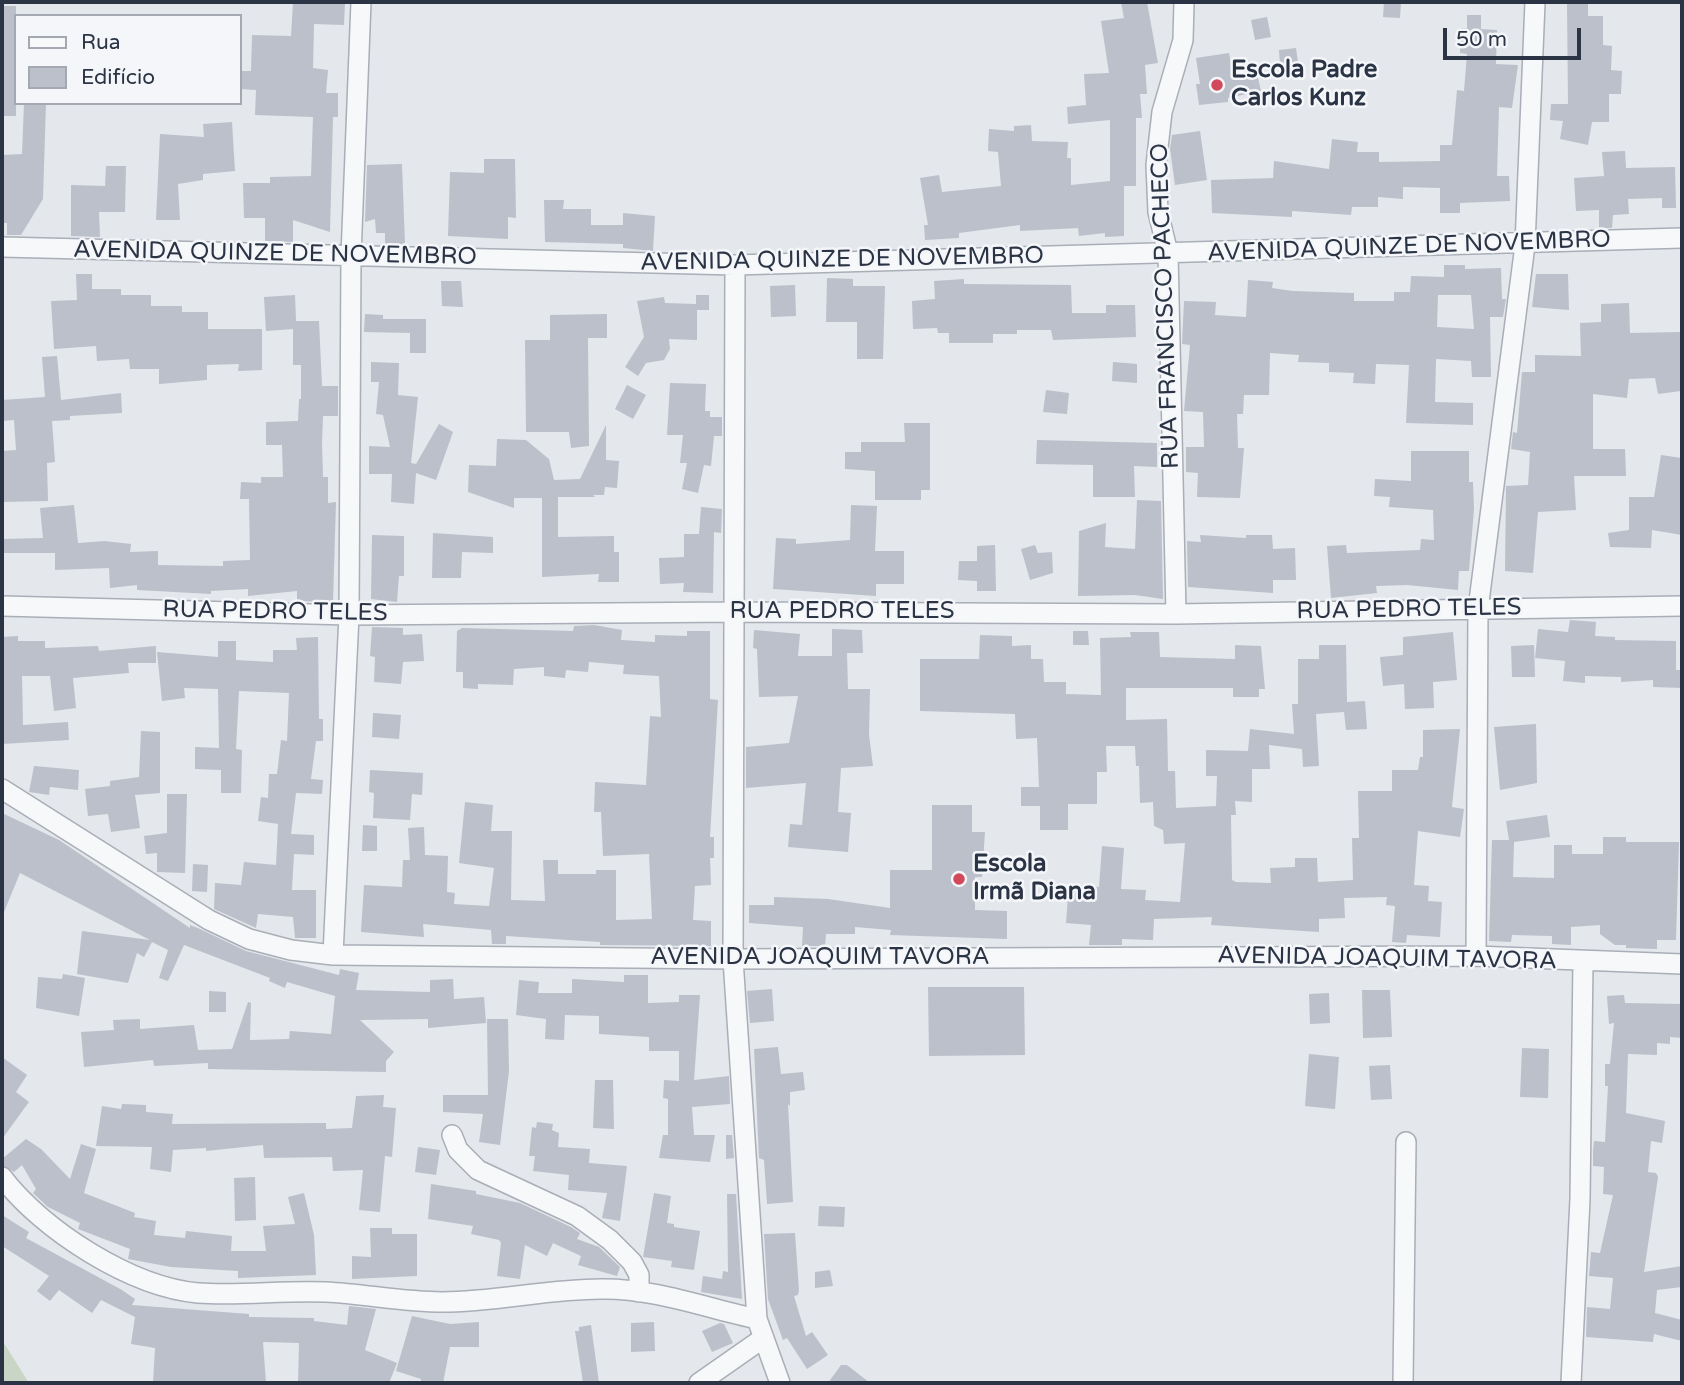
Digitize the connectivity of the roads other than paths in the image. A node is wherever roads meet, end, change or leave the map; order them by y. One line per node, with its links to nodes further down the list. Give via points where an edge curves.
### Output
1 (361, 2): 8 (street)
2 (1184, 2): 7 (street, RUA FRANCISCO PACHECO, via 1183,40 1162,112 1156,165 1158,212)
3 (1535, 2): 5 (street)
4 (1682, 238): 5 (street, AVENIDA QUINZE DE NOVEMBRO)
5 (1525, 245): 7 (street, AVENIDA QUINZE DE NOVEMBRO); 12 (street)
6 (2, 247): 8 (street, AVENIDA QUINZE DE NOVEMBRO)
7 (1168, 253): 9 (street, AVENIDA QUINZE DE NOVEMBRO); 14 (street, RUA FRANCISCO PACHECO)
8 (351, 256): 9 (street, AVENIDA QUINZE DE NOVEMBRO); 15 (street)
9 (735, 265): 13 (street)
10 (2, 606): 15 (street, RUA PEDRO TELES)
11 (1682, 606): 12 (street, RUA PEDRO TELES)
12 (1478, 609): 14 (street, RUA PEDRO TELES); 18 (street)
13 (736, 612): 14 (street, RUA PEDRO TELES); 15 (street, RUA PEDRO TELES); 19 (street)
14 (1176, 614)
15 (349, 615): 17 (street)
16 (2, 789): 17 (street, AVENIDA JOAQUIM TAVORA, via 209,920 249,940)
17 (333, 955): 19 (street, AVENIDA JOAQUIM TAVORA)
18 (1476, 956): 19 (street, AVENIDA JOAQUIM TAVORA); 20 (street, AVENIDA JOAQUIM TAVORA)
19 (733, 959): 26 (street)
20 (1583, 961): 21 (street, AVENIDA JOAQUIM TAVORA); 31 (street, via 1580,1199)
21 (1682, 964)
22 (452, 1135): 25 (street, via 458,1150 478,1170 577,1216 610,1240 632,1262 639,1275)
23 (1406, 1142): 30 (street)
24 (2, 1177): 25 (street, via 28,1207 73,1241 135,1276 188,1291 325,1292 441,1302 600,1289)
25 (639, 1292): 26 (street)
26 (757, 1320): 27 (street)
27 (762, 1339): 28 (street); 29 (street)
28 (699, 1383)
29 (780, 1383)
30 (1403, 1383)
31 (1571, 1383)

